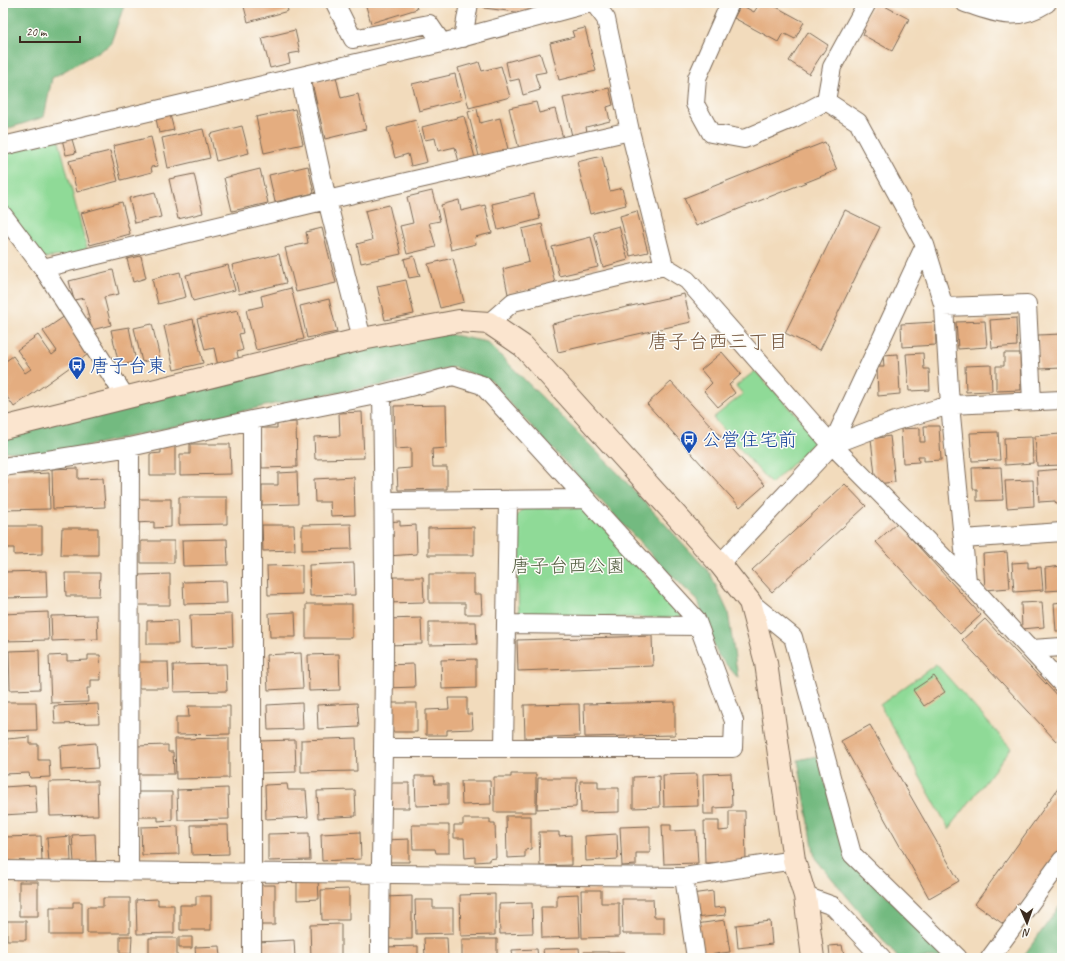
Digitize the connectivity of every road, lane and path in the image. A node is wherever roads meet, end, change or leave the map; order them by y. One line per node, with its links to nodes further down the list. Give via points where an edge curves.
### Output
1 (352, 3): 9 (street)
2 (469, 3): 10 (street)
3 (590, 3): 10 (street)
4 (594, 3): 14 (street, via 606,19)
5 (730, 3): 13 (street, via 697,78 695,104 711,133 744,139)
6 (867, 3): 13 (street, via 832,67)
7 (965, 3): 8 (street, via 1004,15 1025,13)
8 (1047, 3)
9 (338, 11): 11 (street, via 352,38 429,24)
10 (463, 38): 11 (street)
11 (442, 43): 12 (street)
12 (300, 77): 15 (street); 16 (street)
13 (826, 101): 18 (street, via 858,122)
14 (630, 131): 16 (street); 19 (street)
15 (3, 146)
16 (327, 200): 20 (street); 23 (street)
17 (3, 215): 20 (street)
18 (925, 245): 21 (street); 31 (street)
19 (664, 266): 22 (street, via 513,302); 31 (street, via 687,280)
20 (43, 268): 25 (street)
21 (944, 307): 27 (street, via 1027,304); 28 (street)
22 (489, 324): 23 (street, via 459,321); 39 (street, via 523,346)
23 (362, 339): 25 (street)
24 (382, 394): 29 (street); 34 (street, via 453,376 482,385); 35 (street)
25 (126, 398): 30 (street)
26 (1062, 400): 27 (street)
27 (1032, 401): 28 (street)
28 (950, 405): 31 (street, via 896,421); 38 (street)
29 (252, 420): 32 (street); 53 (street)
30 (5, 425)
31 (832, 445): 39 (street); 40 (street)
32 (130, 447): 33 (street); 52 (street)
33 (3, 467)
34 (586, 499): 36 (street); 43 (street, via 696,619)
35 (384, 501): 36 (street); 48 (street)
36 (508, 501): 42 (street)
37 (1062, 532): 38 (street)
38 (963, 539): 40 (street)
39 (720, 564): 41 (street)
40 (967, 580): 45 (street)
41 (750, 602): 49 (street, via 766,663); 62 (street, via 793,637 852,854)
42 (506, 624): 43 (street); 47 (street)
43 (698, 626): 47 (street, via 734,721 733,748)
44 (1062, 647): 45 (street)
45 (1032, 649): 46 (street)
46 (1062, 684)
47 (504, 747): 48 (street)
48 (383, 748): 54 (street)
49 (794, 860): 55 (street); 56 (street)
50 (1062, 860): 63 (street)
51 (3, 870): 52 (street)
52 (129, 872): 53 (street)
53 (252, 873): 54 (street); 57 (street)
54 (380, 873): 55 (street); 58 (street)
55 (684, 877): 59 (street)
56 (805, 896): 60 (street); 61 (street, via 833,906)
57 (252, 958)
58 (380, 958)
59 (696, 958)
60 (813, 958)
61 (882, 958)
62 (958, 958)
63 (990, 958)

